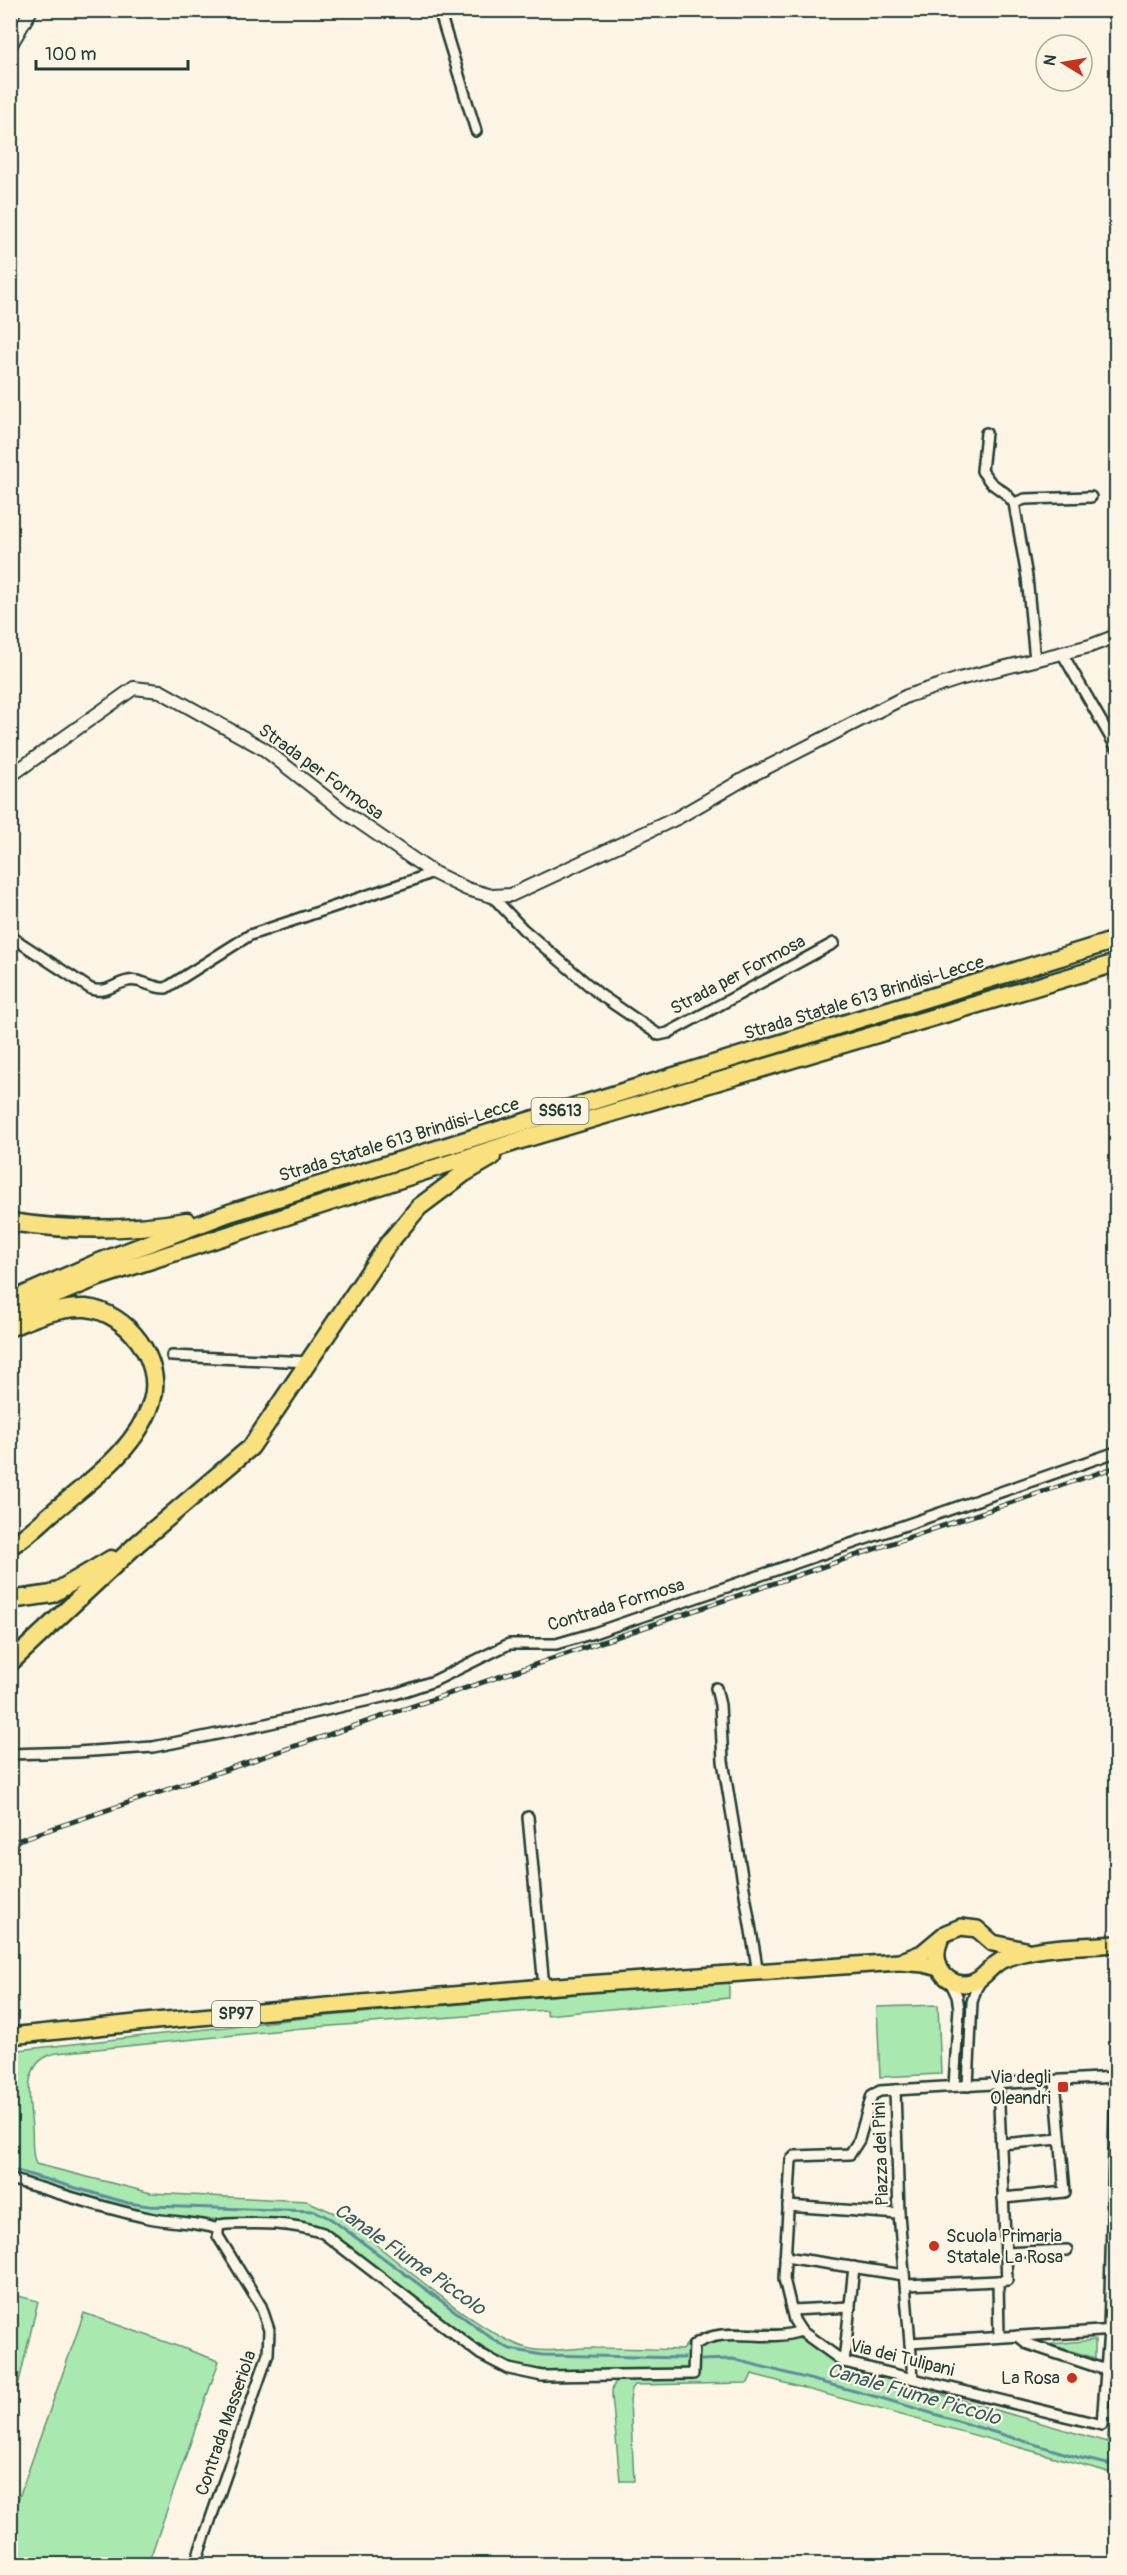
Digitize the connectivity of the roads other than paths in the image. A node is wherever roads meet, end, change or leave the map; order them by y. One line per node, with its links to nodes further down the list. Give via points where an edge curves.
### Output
1 (32, 10): 3 (street)
2 (439, 10): 4 (street)
3 (10, 46)
4 (476, 131)
5 (986, 433): 7 (street, via 982,471)
6 (1091, 497): 7 (street, via 1025,498)
7 (1014, 503): 10 (street, via 1027,577)
8 (1116, 636): 9 (street, Strada per Formosa)
9 (1062, 653): 10 (street, Strada per Formosa); 11 (street)
10 (1035, 660): 14 (street, Strada per Formosa, via 907,696 626,844 512,894)
11 (1116, 747)
12 (10, 776): 13 (street, Strada per Formosa, via 134,688 160,691 264,749 346,813)
13 (432, 872): 14 (street, Strada per Formosa); 15 (street, via 250,935 166,987 136,980 107,991 91,989)
14 (492, 896): 17 (street, Strada per Formosa, via 522,928 599,994 659,1035 668,1034)
15 (10, 936)
16 (1116, 940): 20 (highway, Strada Statale 613 Brindisi-Lecce / SS613)
17 (834, 943)
18 (1116, 963): 19 (highway, Strada Statale 613 Brindisi-Lecce / SS613)
19 (521, 1140): 23 (highway, Strada Statale 613 Brindisi-Lecce / SS613, via 96,1278); 26 (highway, via 463,1174 419,1207 388,1244)
20 (230, 1213): 21 (highway, via 166,1225 108,1230); 22 (highway, Strada Statale 613 Brindisi-Lecce / SS613, via 94,1263)
21 (10, 1222)
22 (10, 1301)
23 (10, 1318)
24 (10, 1328): 29 (highway, via 47,1312 87,1308 110,1316 139,1338 154,1370 152,1400 138,1431 111,1463)
25 (172, 1356): 26 (street)
26 (310, 1362): 28 (highway, via 251,1447)
27 (1116, 1452): 33 (street, Contrada Formosa, via 594,1633 556,1644 509,1644 434,1681 395,1694 153,1747)
28 (137, 1544): 30 (highway, via 52,1594); 31 (highway)
29 (10, 1546)
30 (10, 1600)
31 (10, 1663)
32 (716, 1688): 41 (street, via 725,1773)
33 (10, 1754)
34 (528, 1818): 43 (street)
35 (940, 1940): 36 (main road, via 953,1929 969,1927); 39 (main road, SP97); 42 (main road, via 936,1954)
36 (989, 1940): 38 (main road, via 1004,1947); 40 (main road, via 993,1955)
37 (1116, 1944): 38 (main road)
38 (1034, 1951): 40 (main road, via 1010,1957)
39 (899, 1962): 41 (main road, SP97); 42 (main road, SP97, via 924,1964)
40 (987, 1972): 42 (main road, via 980,1980 964,1984); 48 (street, via 972,2002)
41 (758, 1973): 43 (main road, SP97)
42 (944, 1974): 49 (street, via 957,1996 959,2008)
43 (544, 1987): 44 (main road, SP97)
44 (10, 2036)
45 (1116, 2077): 46 (street); 54 (street)
46 (1055, 2081): 47 (street); 51 (street)
47 (998, 2084): 48 (street); 52 (street)
48 (968, 2085): 49 (street)
49 (954, 2086): 50 (street)
50 (895, 2090): 56 (street, Piazza dei Pini, via 872,2095 859,2140 850,2154 806,2154 791,2160); 57 (street, Piazza dei Pini)
51 (1060, 2139): 52 (street); 55 (street, via 1065,2192)
52 (1001, 2144): 55 (street)
53 (10, 2179): 58 (street, via 136,2215 202,2223)
54 (1115, 2196): 59 (street)
55 (1004, 2198): 61 (street)
56 (788, 2206): 57 (street, Piazza dei Pini); 62 (street)
57 (899, 2214): 64 (street)
58 (218, 2229): 69 (street, via 227,2224 270,2223 323,2233 480,2354 509,2369 542,2376 693,2374 694,2345 705,2337 726,2334 767,2338); 78 (street, Contrada Masseriola, via 218,2236 261,2306 269,2330 268,2354)
59 (1114, 2232): 68 (street)
60 (1067, 2250): 61 (street)
61 (1006, 2253): 65 (street, via 1007,2280)
62 (785, 2257): 63 (street); 67 (street, via 784,2279)
63 (854, 2267): 64 (street); 66 (street)
64 (905, 2280): 65 (street); 72 (street)
65 (998, 2281): 71 (street)
66 (850, 2307): 67 (street); 73 (street)
67 (792, 2310): 69 (street)
68 (1113, 2330): 70 (street); 74 (street)
69 (801, 2331): 73 (street, Via dei Tulipani)
70 (1018, 2336): 71 (street); 74 (street, via 1028,2344)
71 (999, 2337): 72 (street)
72 (910, 2343): 75 (street)
73 (844, 2362): 75 (street, Via dei Tulipani)
74 (1106, 2370): 76 (street)
75 (913, 2378): 76 (street, Via dei Tulipani, via 1102,2425)
76 (1103, 2412): 77 (street)
77 (1116, 2413)
78 (195, 2565)

